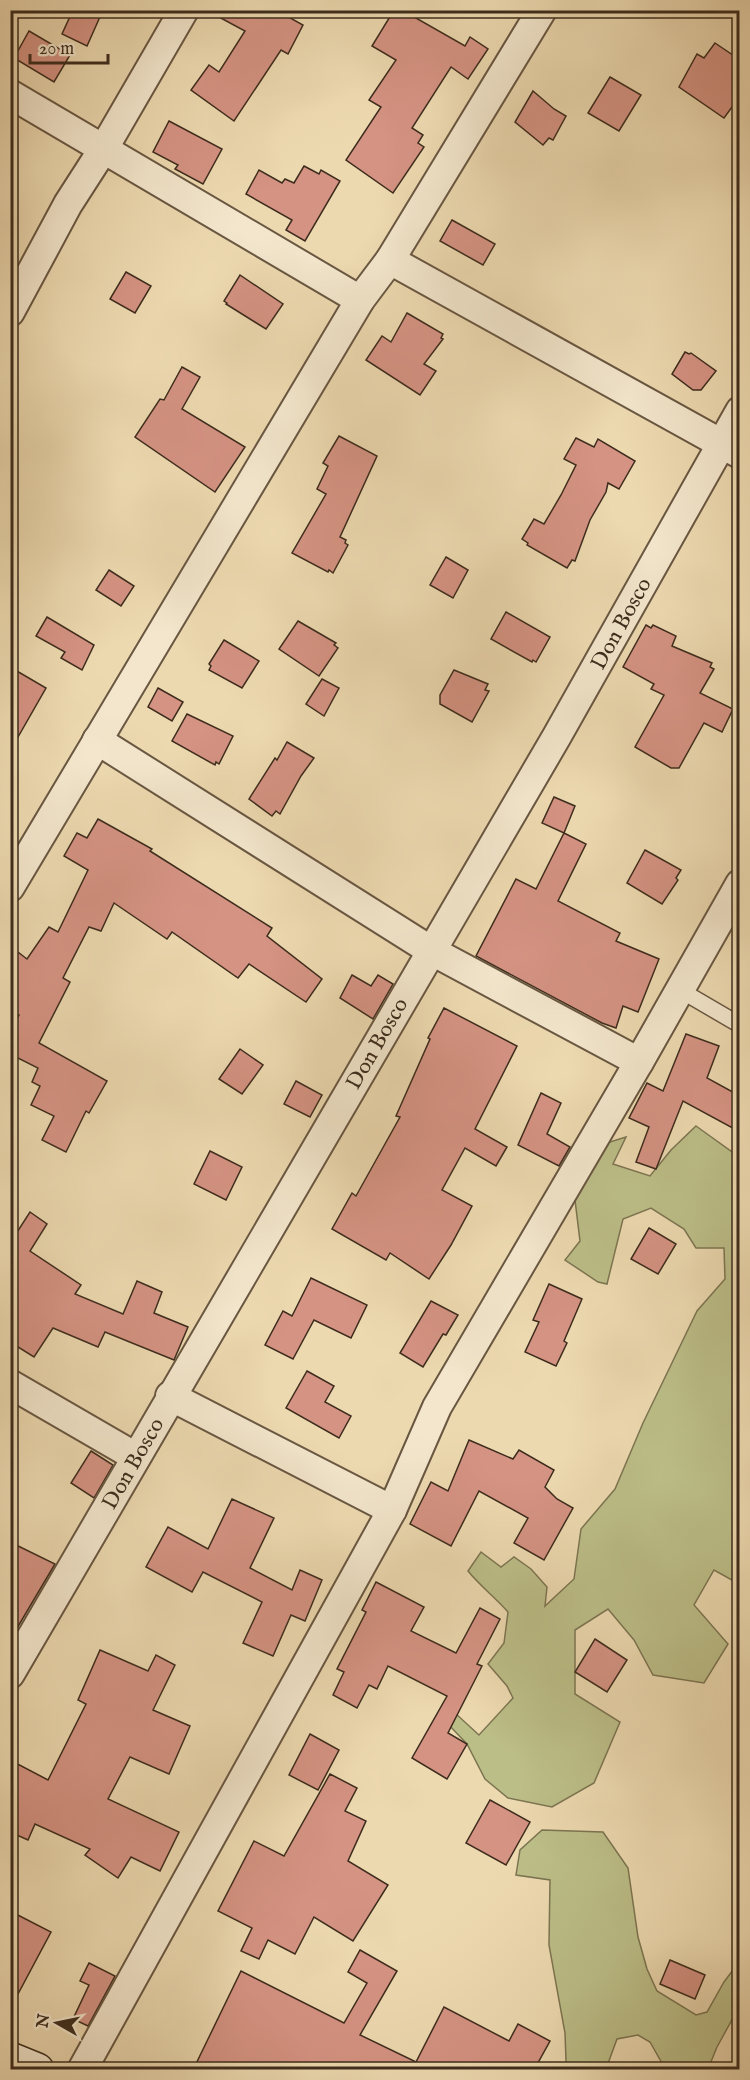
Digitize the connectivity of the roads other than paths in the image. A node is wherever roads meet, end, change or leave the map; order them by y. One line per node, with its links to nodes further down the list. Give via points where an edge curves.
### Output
1 (184, 10): 4 (street)
2 (542, 10): 5 (street)
3 (10, 94): 4 (street)
4 (104, 148): 6 (street); 7 (street, via 68,204)
5 (390, 260): 6 (street); 9 (street)
6 (360, 300): 10 (street)
7 (10, 312)
8 (740, 411): 9 (street, Don Bosco)
9 (731, 448): 13 (street, Don Bosco)
10 (97, 740): 11 (street); 13 (street)
11 (12, 883)
12 (740, 884): 14 (street)
13 (430, 950): 16 (street); 18 (street, Don Bosco)
14 (680, 990): 15 (lane); 16 (street)
15 (740, 1024)
16 (639, 1062): 20 (street, via 437,1407)
17 (10, 1384): 19 (street)
18 (171, 1396): 19 (street, Don Bosco); 20 (street)
19 (136, 1457): 21 (street, Don Bosco)
20 (392, 1510): 24 (street)
21 (10, 1674)
22 (10, 2059): 23 (main road)
23 (37, 2070)
24 (82, 2070)

